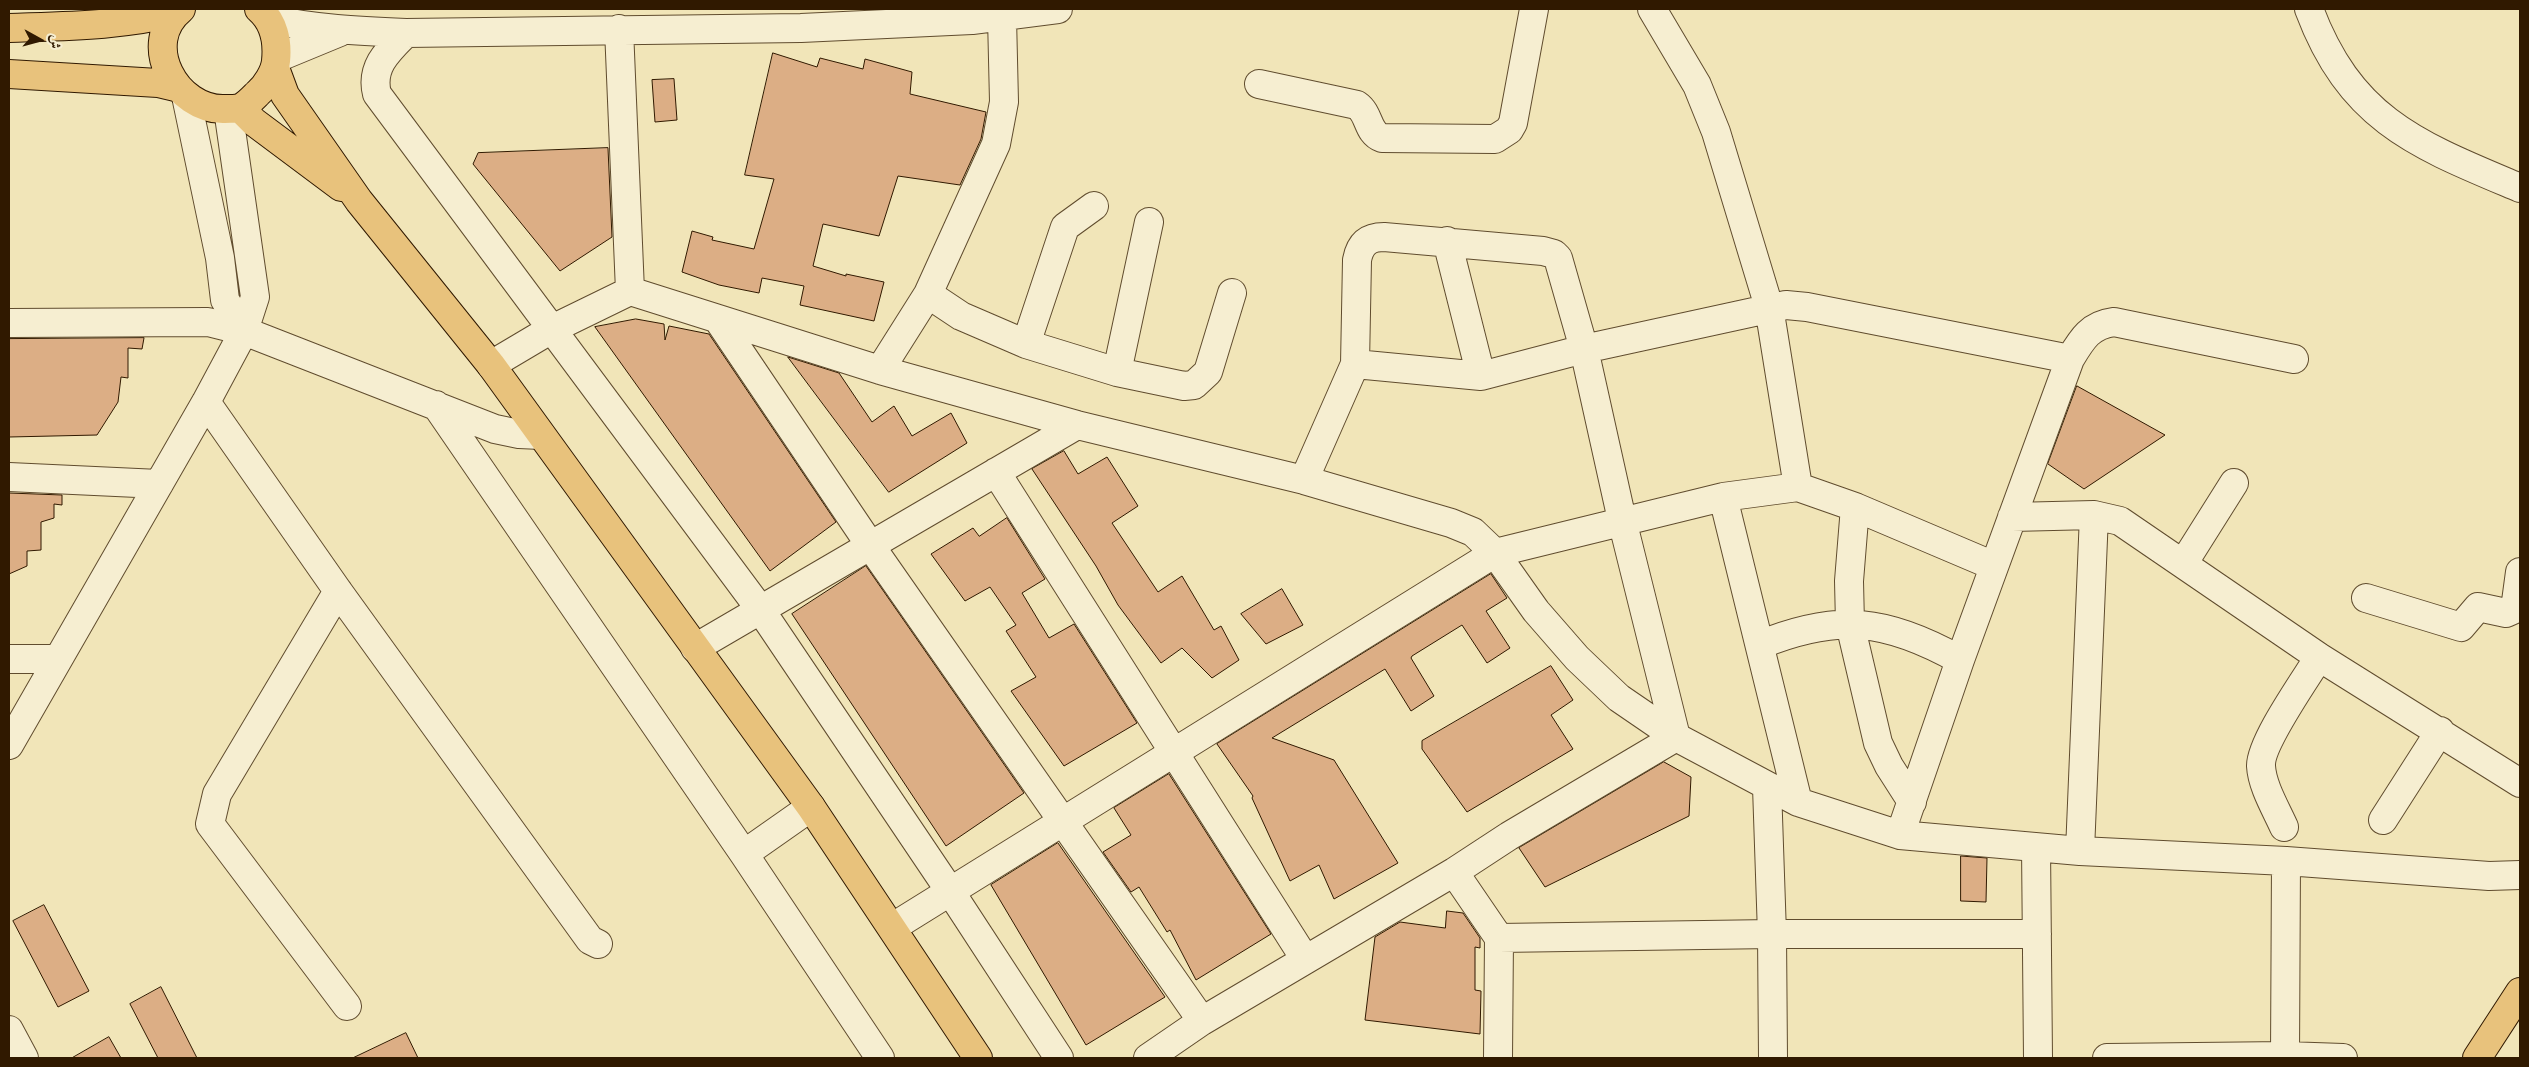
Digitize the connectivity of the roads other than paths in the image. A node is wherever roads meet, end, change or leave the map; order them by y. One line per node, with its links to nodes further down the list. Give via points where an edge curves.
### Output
1 (1058, 9): 9 (street)
2 (1534, 9): 17 (street, via 1513,123 1495,140 1382,138 1372,132 1365,112 1358,105)
3 (1652, 9): 28 (street, via 1698,85 1708,109)
4 (2309, 9): 20 (street, via 2328,53 2373,110 2418,142 2448,158)
5 (166, 12): 8 (main road); 18 (main road, via 165,66 173,83)
6 (264, 14): 13 (street, via 302,26); 15 (main road, via 274,30)
7 (972, 14): 9 (street); 12 (street, via 801,28)
8 (94, 17): 11 (main road)
9 (1002, 17): 27 (street, via 1005,92 996,144)
10 (442, 20): 12 (street); 14 (street)
11 (9, 28)
12 (619, 29): 25 (street)
13 (344, 31): 14 (street); 15 (street)
14 (406, 33): 32 (street, via 384,56 376,70 374,84 377,94)
15 (276, 63): 19 (main road, via 260,91); 21 (main road, via 285,95)
16 (9, 74): 18 (main road, via 158,83)
17 (1259, 84)
18 (182, 92): 19 (main road, via 199,105); 31 (street, via 220,258 224,300)
19 (234, 108): 21 (main road); 31 (street, via 255,296)
20 (2520, 188)
21 (359, 201): 38 (main road)
22 (1094, 206): 33 (street, via 1065,227)
23 (1149, 222): 40 (street)
24 (1447, 241): 34 (street, via 1554,254 1558,258); 37 (street, via 1374,237 1359,250); 41 (street)
25 (630, 291): 29 (street); 32 (street)
26 (1232, 293): 40 (street, via 1208,372 1202,379 1184,386)
27 (928, 294): 33 (street, via 961,316); 39 (street)
28 (1769, 308): 34 (street); 35 (street, via 1786,305 1807,307); 51 (street)
29 (719, 321): 39 (street); 57 (street)
30 (9, 323): 31 (street, via 208,322)
31 (244, 330): 42 (street); 43 (street)
32 (550, 330): 38 (street); 64 (street)
33 (1026, 344): 40 (street)
34 (1584, 349): 41 (street); 56 (street)
35 (2070, 359): 36 (street, via 2088,331 2100,324 2114,322); 55 (street)
36 (2294, 359)
37 (1355, 364): 41 (street); 48 (street)
38 (491, 365): 45 (main road)
39 (880, 370): 44 (street)
40 (1117, 372)
41 (1481, 376)
42 (206, 402): 50 (street); 62 (street)
43 (436, 405): 45 (street, via 495,429); 87 (street)
44 (1077, 425): 46 (street); 48 (street)
45 (541, 435): 67 (main road)
46 (996, 472): 57 (street); 75 (street)
47 (9, 477): 50 (street)
48 (1304, 480): 58 (street, via 1451,523 1472,532)
49 (2234, 483): 59 (street)
50 (159, 484): 70 (street)
51 (1798, 487): 52 (street); 53 (street)
52 (1723, 497): 56 (street); 66 (street)
53 (1855, 507): 60 (street); 65 (street, via 1849,581)
54 (2094, 515): 55 (street); 59 (street, via 2120,521); 86 (street)
55 (2012, 517): 60 (street)
56 (1622, 520): 58 (street); 73 (street)
57 (870, 545): 64 (street); 81 (street)
58 (1495, 553): 73 (street, via 1536,611 1576,658 1618,698); 75 (street)
59 (2183, 564): 68 (street)
60 (1994, 566): 71 (street)
61 (2520, 572): 63 (street, via 2515,609 2506,613 2478,607 2462,627)
62 (338, 591): 98 (street, via 590,940); 101 (street, via 217,794 210,824)
63 (2366, 598)
64 (760, 609): 67 (street); 92 (street)
65 (1850, 624): 66 (street, via 1788,633); 71 (street, via 1889,629 1926,641); 79 (street, via 1878,743)
66 (1760, 645): 78 (street)
67 (695, 648): 80 (main road)
68 (2319, 657): 72 (street); 83 (street, via 2267,743 2261,759 2263,776)
69 (9, 659): 70 (street)
70 (58, 659): 74 (street)
71 (1960, 660): 79 (street)
72 (2440, 731): 76 (street); 82 (street)
73 (1676, 737): 77 (street); 89 (street)
74 (9, 744)
75 (1174, 751): 81 (street); 99 (street)
76 (2520, 782)
77 (1767, 788): 78 (street); 95 (street)
78 (1798, 802): 84 (street)
79 (1912, 802): 84 (street)
80 (811, 807): 87 (street); 94 (main road)
81 (1064, 820): 92 (street); 102 (street)
82 (2383, 820)
83 (2284, 827)
84 (1900, 835): 85 (street)
85 (2036, 847): 86 (street); 96 (street)
86 (2080, 851): 88 (street)
87 (744, 854): 106 (street)
88 (2286, 861): 91 (street); 104 (street)
89 (1454, 872): 97 (street); 99 (street)
90 (2520, 875): 91 (street)
91 (2490, 876): 93 (street)
92 (950, 891): 94 (street); 108 (street)
93 (2520, 892)
94 (893, 927): 107 (main road)
95 (1772, 934): 96 (street); 97 (street); 111 (street)
96 (2037, 934): 112 (street)
97 (1499, 938): 110 (street)
98 (598, 944)
99 (1305, 959): 102 (street)
100 (2520, 992): 115 (main road)
101 (347, 1006)
102 (1202, 1020): 109 (street)
103 (9, 1030): 105 (street)
104 (2285, 1056): 113 (street); 114 (street)
105 (24, 1058)
106 (880, 1058)
107 (978, 1058)
108 (1059, 1058)
109 (1148, 1058)
110 (1498, 1058)
111 (1773, 1058)
112 (2038, 1058)
113 (2107, 1058)
114 (2331, 1058)
115 (2477, 1058)

